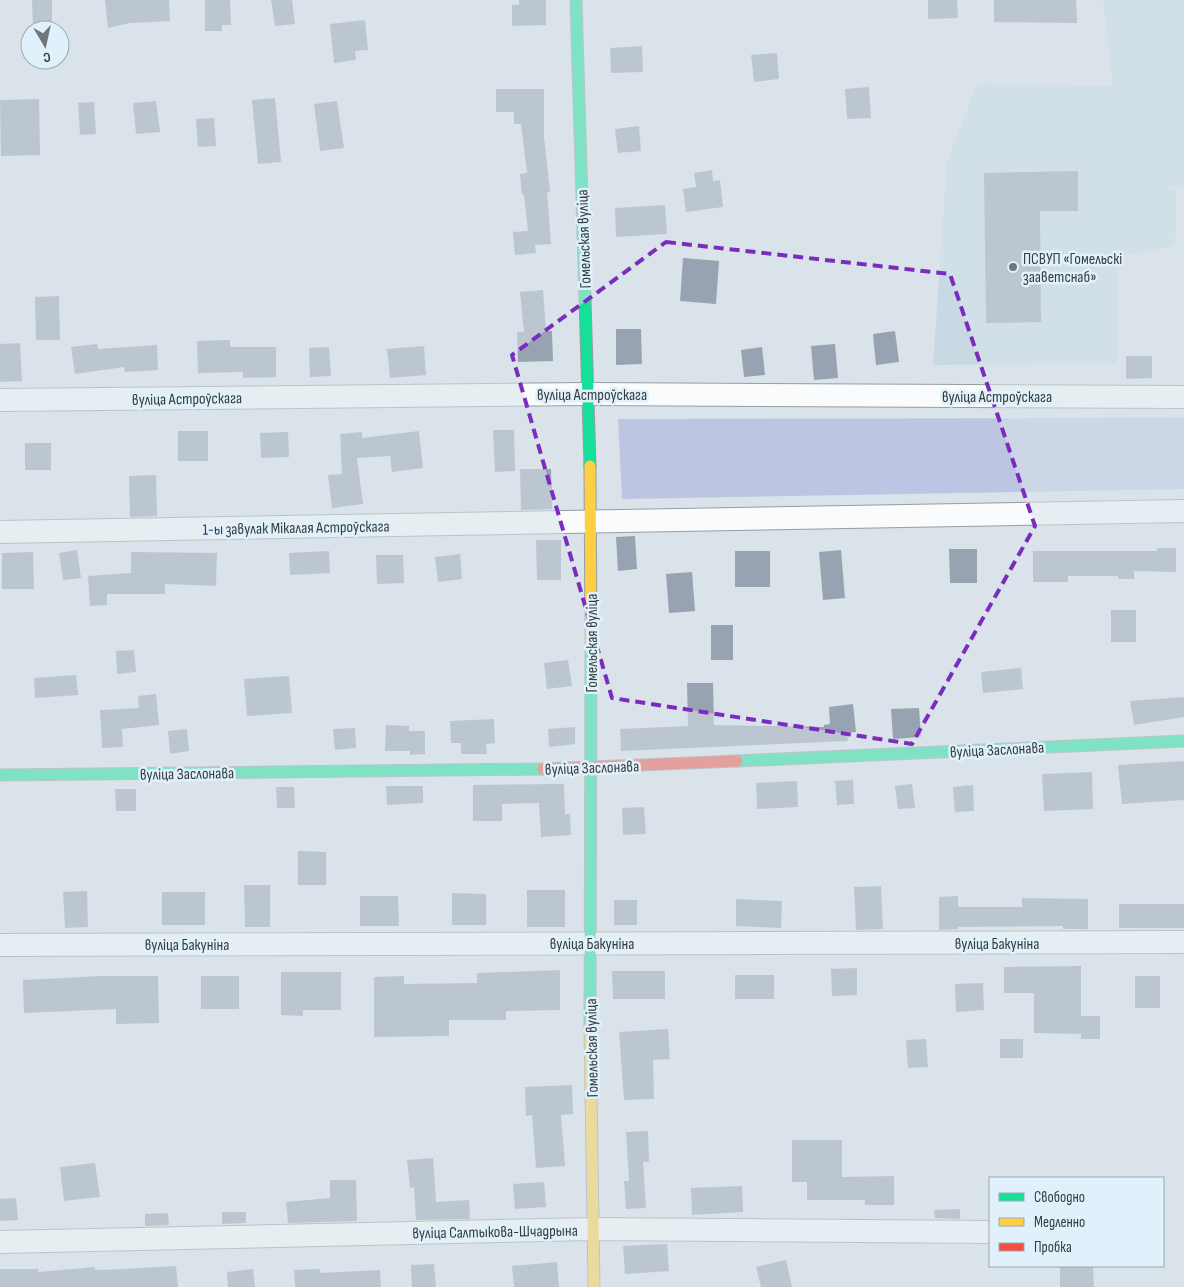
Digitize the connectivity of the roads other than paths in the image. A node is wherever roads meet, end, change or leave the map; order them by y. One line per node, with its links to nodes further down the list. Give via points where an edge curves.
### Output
1 (576, 0): 2 (street, Гомельская вуліца)
2 (588, 394): 3 (street, вуліца Астроўскага); 4 (street, вуліца Астроўскага); 6 (street, Гомельская вуліца)
3 (1184, 397)
4 (0, 400)
5 (1184, 511): 6 (street)
6 (592, 522): 7 (street, 1-ы завулак Мікалая Астроўскага); 9 (street, Гомельская вуліца)
7 (0, 532)
8 (1184, 741): 9 (street, вуліца Заслонава)
9 (591, 768): 10 (street, вуліца Заслонава); 12 (street, Гомельская вуліца)
10 (0, 775)
11 (1184, 942): 12 (street, вуліца Бакуніна)
12 (589, 943): 13 (street, вуліца Бакуніна); 14 (street, Гомельская вуліца)
13 (0, 945)
14 (593, 1229): 15 (street, вуліца Салтыкова-Шчадрына); 16 (street, вуліца Салтыкова-Шчадрына); 17 (street, Гомельская вуліца)
15 (989, 1232)
16 (0, 1242)
17 (594, 1287)

